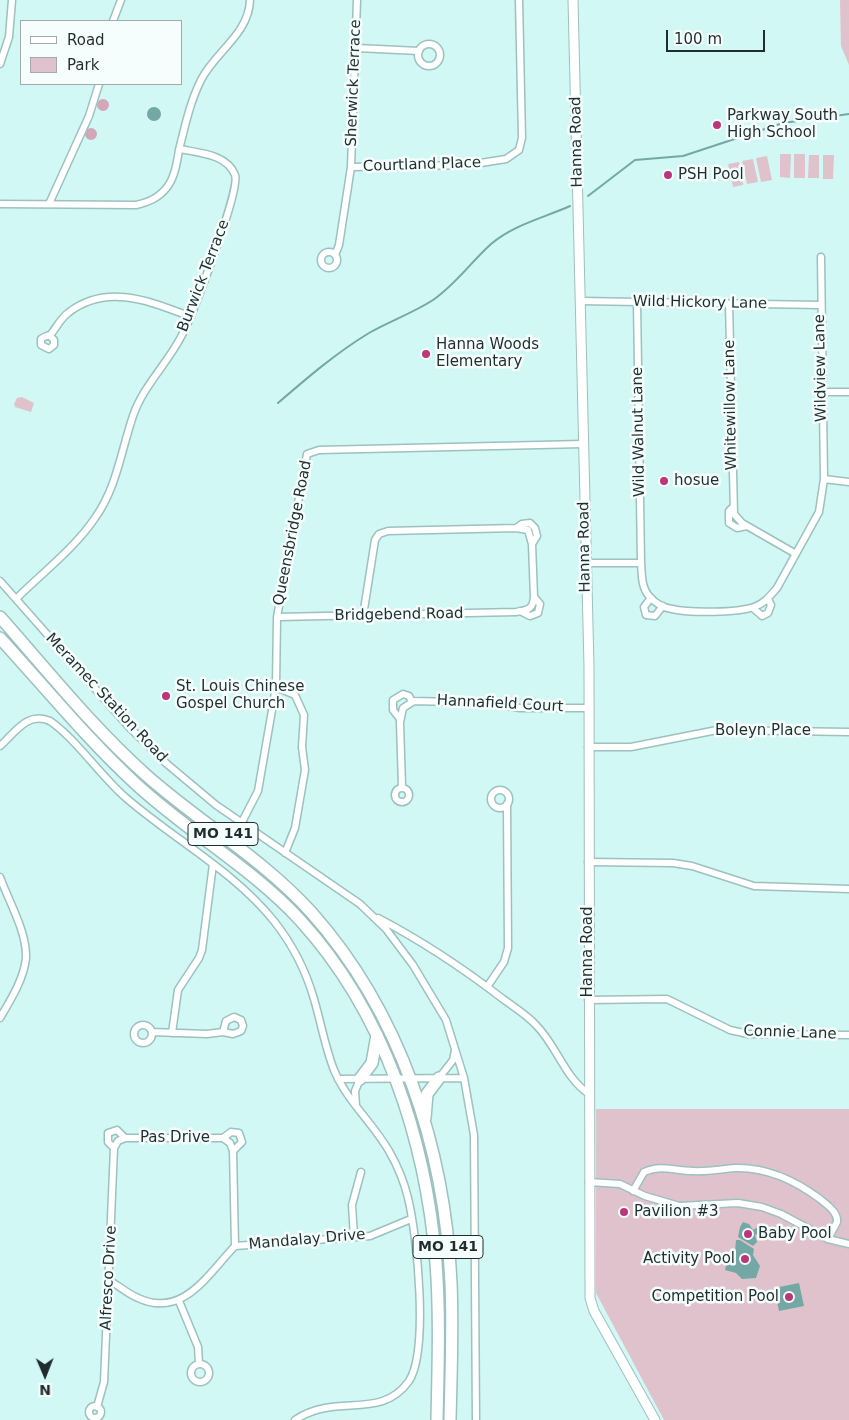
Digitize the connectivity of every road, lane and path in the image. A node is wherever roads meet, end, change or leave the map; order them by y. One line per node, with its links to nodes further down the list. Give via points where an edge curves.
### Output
1 (12, 0): 10 (street, via 9,37)
2 (121, 0): 7 (street)
3 (250, 0): 12 (street, via 246,20 201,79 189,110)
4 (357, 0): 8 (street, Sherwick Terrace)
5 (519, 0): 13 (street, Courtland Place, via 522,138 519,150 506,159 468,165)
6 (573, 0): 18 (street, Hanna Road)
7 (113, 20)
8 (357, 48): 9 (street); 13 (street, Sherwick Terrace)
9 (418, 51)
10 (0, 64)
11 (99, 85): 15 (street, via 89,116)
12 (180, 149): 15 (street, via 168,186 149,202 124,206); 22 (street, Burwick Terrace, via 219,158 232,168 236,177 236,188 226,219)
13 (351, 167): 16 (street, Sherwick Terrace)
14 (0, 204): 15 (street)
15 (49, 204)
16 (335, 255)
17 (821, 257): 21 (street, Wildview Lane)
18 (580, 301): 19 (street, Wild Hickory Lane); 26 (street, Hanna Road)
19 (636, 302): 20 (street, Wild Hickory Lane); 33 (street, Wild Walnut Lane)
20 (729, 304): 21 (street, Wild Hickory Lane); 31 (street, Whitewillow Lane, via 733,507 737,518 747,526)
21 (820, 305): 24 (street, Wildview Lane)
22 (190, 316): 23 (street, via 135,297 104,297 69,312 56,324); 37 (street, Burwick Terrace, via 183,335 133,415 111,491 96,518)
23 (50, 336)
24 (822, 392): 25 (street); 27 (street, Wildview Lane)
25 (849, 392)
26 (583, 444): 32 (street, Hanna Road); 42 (street, Queensbridge Road, via 312,451 307,454 303,466)
27 (824, 479): 28 (street); 31 (street, Wildview Lane, via 820,512)
28 (849, 482)
29 (516, 528): 30 (street, Bridgebend Road, via 528,530); 30 (street, via 522,524 535,528 537,536); 40 (street, via 388,531 379,534)
30 (532, 544): 40 (street, Bridgebend Road, via 534,597 530,610)
31 (796, 554): 36 (street, Wildview Lane)
32 (585, 563): 33 (street); 46 (street, Hanna Road)
33 (641, 563): 35 (street, Wild Walnut Lane, via 644,588)
34 (0, 581): 37 (street, Meramec Station Road)
35 (651, 598): 38 (street); 38 (street, via 644,608 646,615 655,616)
36 (768, 598): 39 (street); 39 (street, via 771,605 768,613 762,616)
37 (16, 599): 53 (street, Meramec Station Road, via 136,734 192,786)
38 (662, 606): 39 (street, via 678,610)
39 (753, 608)
40 (363, 616): 42 (street, Bridgebend Road)
41 (0, 617): 70 (highway, MO 141, via 145,774 260,862 311,912 368,989)
42 (277, 617): 44 (street, Queensbridge Road)
43 (0, 638): 66 (highway, MO 141, via 136,784 250,872 285,905 332,960)
44 (276, 687): 53 (street, Queensbridge Road, via 258,791); 54 (street, via 295,695 304,716 304,776 296,828)
45 (412, 702): 46 (street, Hannafield Court); 47 (street, via 403,708); 47 (street, Hannafield Court, via 403,694 393,700 393,710)
46 (588, 708): 50 (street, Hanna Road)
47 (400, 719): 51 (street, Hannafield Court)
48 (849, 732): 50 (street, Boleyn Place, via 717,730 631,747)
49 (0, 746): 56 (street, via 25,722 41,718 54,724 123,795)
50 (588, 747): 55 (street, Hanna Road)
51 (402, 787)
52 (507, 804): 60 (street, via 508,948 504,962)
53 (242, 822): 54 (street, Meramec Station Road)
54 (285, 853): 59 (street, Meramec Station Road)
55 (588, 862): 58 (street, via 673,863 754,886); 61 (street, Hanna Road)
56 (213, 864): 65 (street, via 202,950 178,990); 73 (street, via 263,908 290,946 311,991)
57 (0, 877): 62 (street, via 20,929 26,957 22,976)
58 (849, 889)
59 (372, 915): 60 (street, via 410,934); 68 (street, Meramec Station Road, via 413,965 446,1020)
60 (487, 986): 75 (street, via 535,1024 573,1081)
61 (588, 1000): 67 (street, Connie Lane, via 666,999 730,1030 748,1034); 75 (street, Hanna Road)
62 (0, 1018)
63 (152, 1032): 65 (street)
64 (223, 1032): 65 (street)
65 (172, 1033)
66 (377, 1035): 69 (highway, MO 141); 74 (highway, via 372,1063)
67 (849, 1035)
68 (456, 1049): 71 (street, via 453,1060); 72 (street, Meramec Station Road)
69 (395, 1078): 70 (street); 74 (street); 95 (highway, MO 141, via 419,1154 434,1242 438,1312)
70 (410, 1078): 71 (street); 77 (highway, MO 141)
71 (438, 1078): 72 (street); 77 (highway, via 427,1094)
72 (464, 1078): 97 (street, Meramec Station Road, via 474,1136)
73 (338, 1079): 74 (street); 76 (street)
74 (360, 1079): 76 (street, via 355,1091)
75 (589, 1094): 83 (street, Hanna Road)
76 (356, 1108): 85 (street, via 395,1163 405,1187)
77 (424, 1122): 96 (highway, MO 141, via 440,1189 450,1261)
78 (223, 1138): 79 (street, Pas Drive); 81 (street, Pas Drive); 81 (street, via 231,1132 239,1133 242,1142)
79 (121, 1139): 80 (street, Alfresco Drive); 80 (street, Alfresco Drive, via 117,1130 111,1131 106,1138)
80 (114, 1148): 90 (street, Alfresco Drive)
81 (233, 1150): 89 (street)
82 (361, 1172): 86 (street, via 352,1205)
83 (590, 1182): 84 (street, via 614,1182); 98 (street, Hanna Road, via 591,1303)
84 (633, 1191): 87 (street, via 679,1206 738,1203 762,1207); 87 (street, via 644,1172 659,1168 693,1172 745,1168 771,1174 796,1183 836,1214 837,1222)
85 (412, 1219): 86 (street, Mandalay Drive, via 384,1232); 94 (street, via 419,1320 418,1358 409,1380 379,1404 324,1408)
86 (354, 1237): 89 (street, Mandalay Drive)
87 (828, 1239): 88 (street)
88 (849, 1244)
89 (235, 1246): 91 (street, Mandalay Drive, via 206,1280)
90 (109, 1280): 91 (street, Mandalay Drive, via 140,1300 160,1304); 93 (street, Alfresco Drive, via 104,1382)
91 (179, 1300): 92 (street, via 198,1347)
92 (199, 1364)
93 (97, 1407)
94 (295, 1420)
95 (436, 1420)
96 (450, 1420)
97 (476, 1420)
98 (655, 1420)

